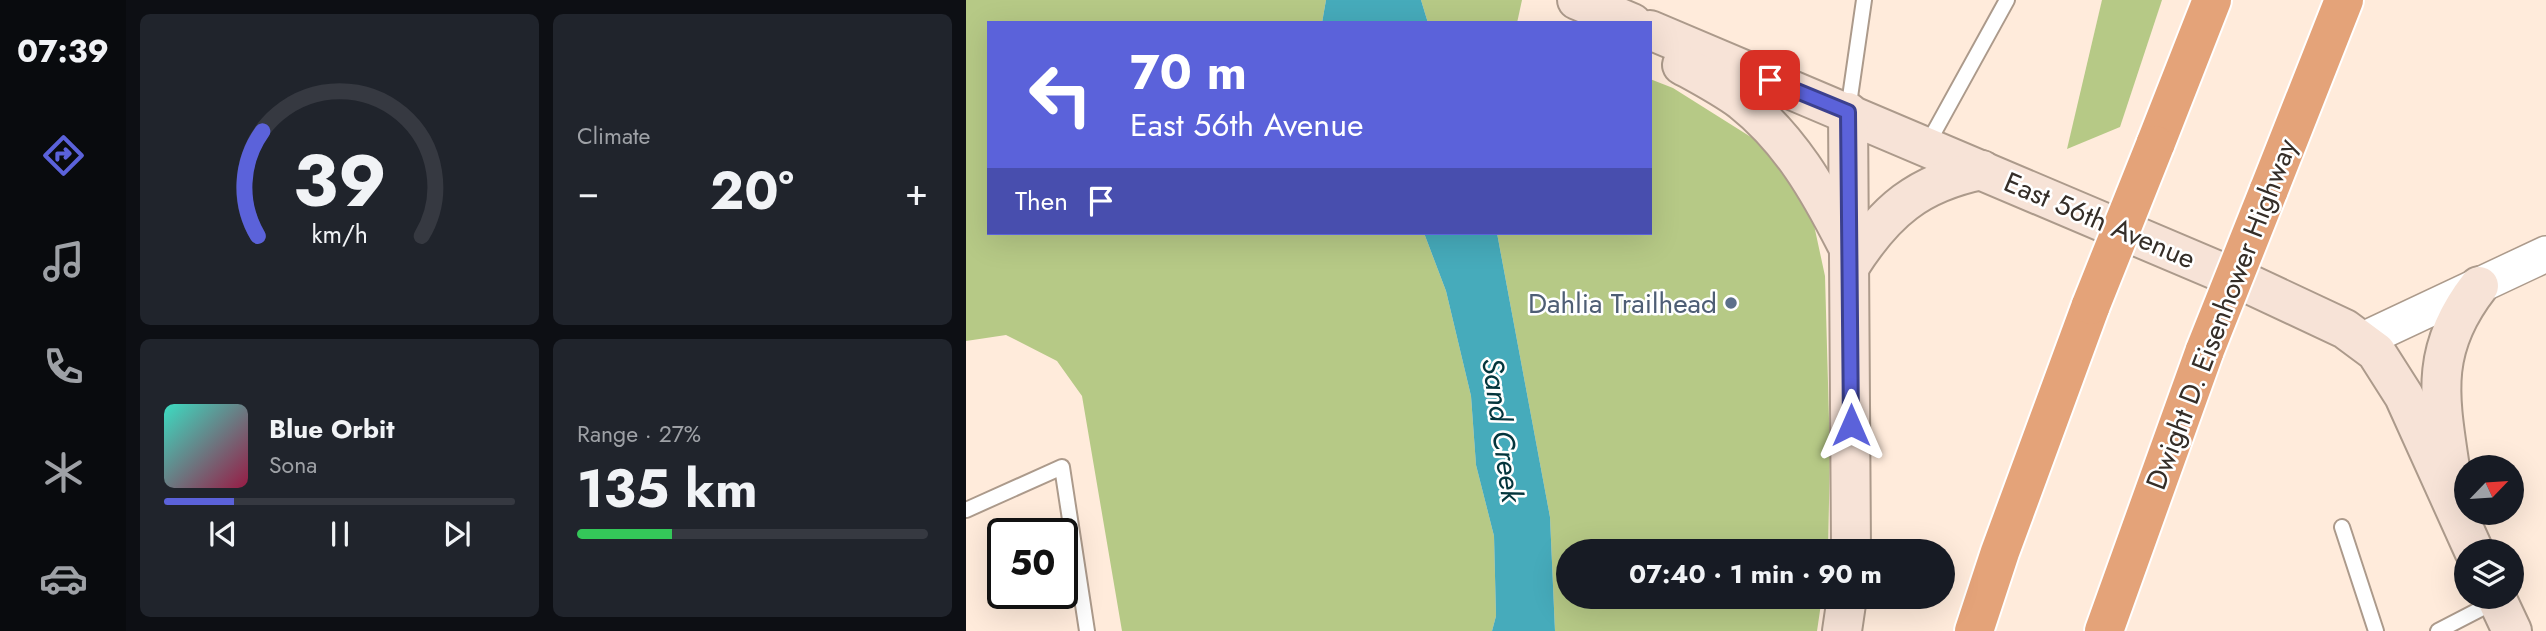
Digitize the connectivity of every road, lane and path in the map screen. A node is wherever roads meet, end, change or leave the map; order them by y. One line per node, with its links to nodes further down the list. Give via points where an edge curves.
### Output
1 (1570, 0): 8 (main road)
2 (1577, 0): 9 (main road)
3 (1864, 0): 13 (lane)
4 (2007, 0): 14 (lane)
5 (2212, 0): 28 (highway, bridge, via 2091,305)
6 (2344, 0): 12 (highway, Dwight D. Eisenhower Highway)
7 (2365, 0): 12 (highway)
8 (1607, 21)
9 (1627, 21)
10 (1652, 31): 13 (main road, East 56th Avenue)
11 (1652, 47): 17 (main road, via 1743,102 1782,140 1815,185)
12 (2308, 86): 29 (highway, Dwight D. Eisenhower Highway, bridge, via 2205,350)
13 (1848, 112): 14 (main road, East 56th Avenue); 17 (main road)
14 (1926, 146): 15 (main road, East 56th Avenue)
15 (1982, 170): 17 (main road, via 1914,194); 19 (main road, East 56th Avenue, via 2275,295)
16 (2546, 254): 18 (street)
17 (1850, 258): 23 (main road)
18 (2479, 286): 19 (street); 22 (main road, via 2452,331 2440,377 2443,421)
19 (2363, 340): 22 (main road, East 56th Avenue, via 2404,396)
20 (966, 510): 26 (lane, via 1062,467)
21 (2342, 527): 30 (lane)
22 (2466, 535)
23 (1850, 539)
24 (1845, 609): 27 (main road)
25 (2502, 609): 31 (lane)
26 (1087, 631)
27 (1842, 631)
28 (1974, 631)
29 (2104, 631)
30 (2376, 631)
31 (2438, 631)

